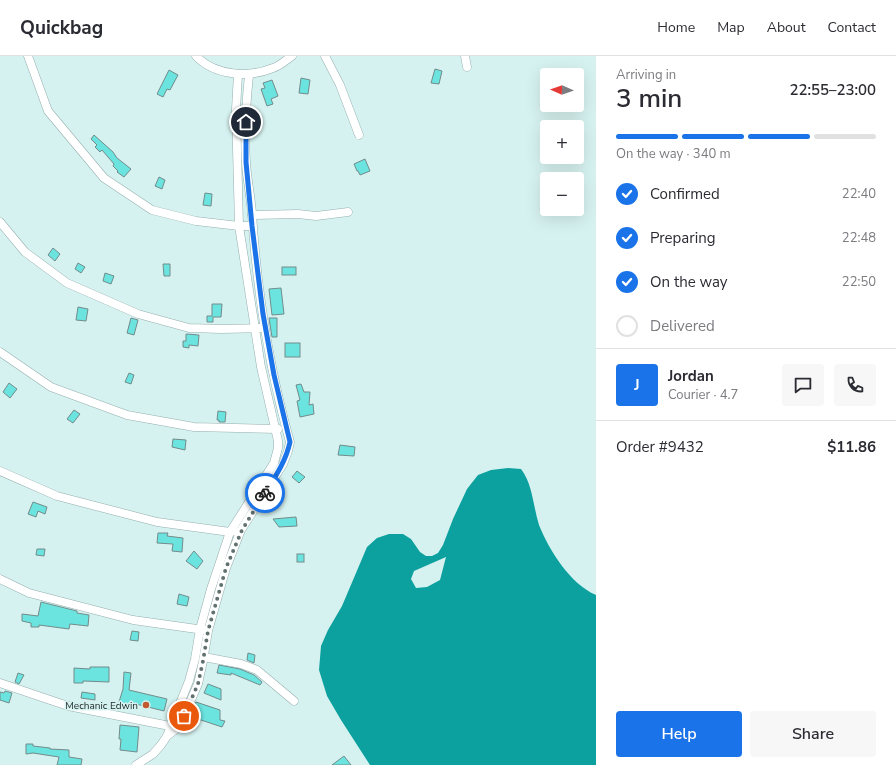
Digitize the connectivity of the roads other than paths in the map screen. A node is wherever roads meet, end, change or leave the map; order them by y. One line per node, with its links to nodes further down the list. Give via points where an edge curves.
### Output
1 (28, 56): 13 (street, via 48,111 104,178 152,210 196,221)
2 (196, 56): 7 (street, via 217,69)
3 (292, 56): 8 (street, via 274,68)
4 (326, 56): 9 (street)
5 (465, 56): 6 (street)
6 (467, 67)
7 (238, 74): 8 (street); 13 (street, via 236,109)
8 (249, 74): 11 (street, via 245,108 246,162)
9 (359, 135)
10 (348, 212): 11 (street, via 316,216)
11 (252, 215): 14 (street)
12 (0, 222): 16 (street, via 25,252 67,282 138,314 189,328)
13 (239, 226): 14 (street); 16 (street)
14 (252, 226): 15 (street)
15 (265, 327): 16 (street); 19 (street)
16 (256, 329): 18 (street, via 261,367)
17 (0, 352): 18 (street, via 52,387 127,415 194,427)
18 (275, 428): 19 (street); 22 (street, via 278,448 274,463)
19 (286, 430): 21 (street, via 290,442 283,464)
20 (0, 471): 22 (street, via 57,496 157,522)
21 (242, 530): 22 (street); 25 (street, via 226,568)
22 (230, 532): 24 (street)
23 (0, 579): 24 (street, via 29,593 133,620)
24 (200, 629): 25 (street); 29 (street, via 195,659)
25 (208, 631): 26 (street)
26 (204, 657): 28 (street, via 241,664 257,670); 29 (street, via 198,684)
27 (0, 683): 29 (street, via 68,706)
28 (294, 701)
29 (175, 726): 30 (street, via 153,754)
30 (136, 765)

